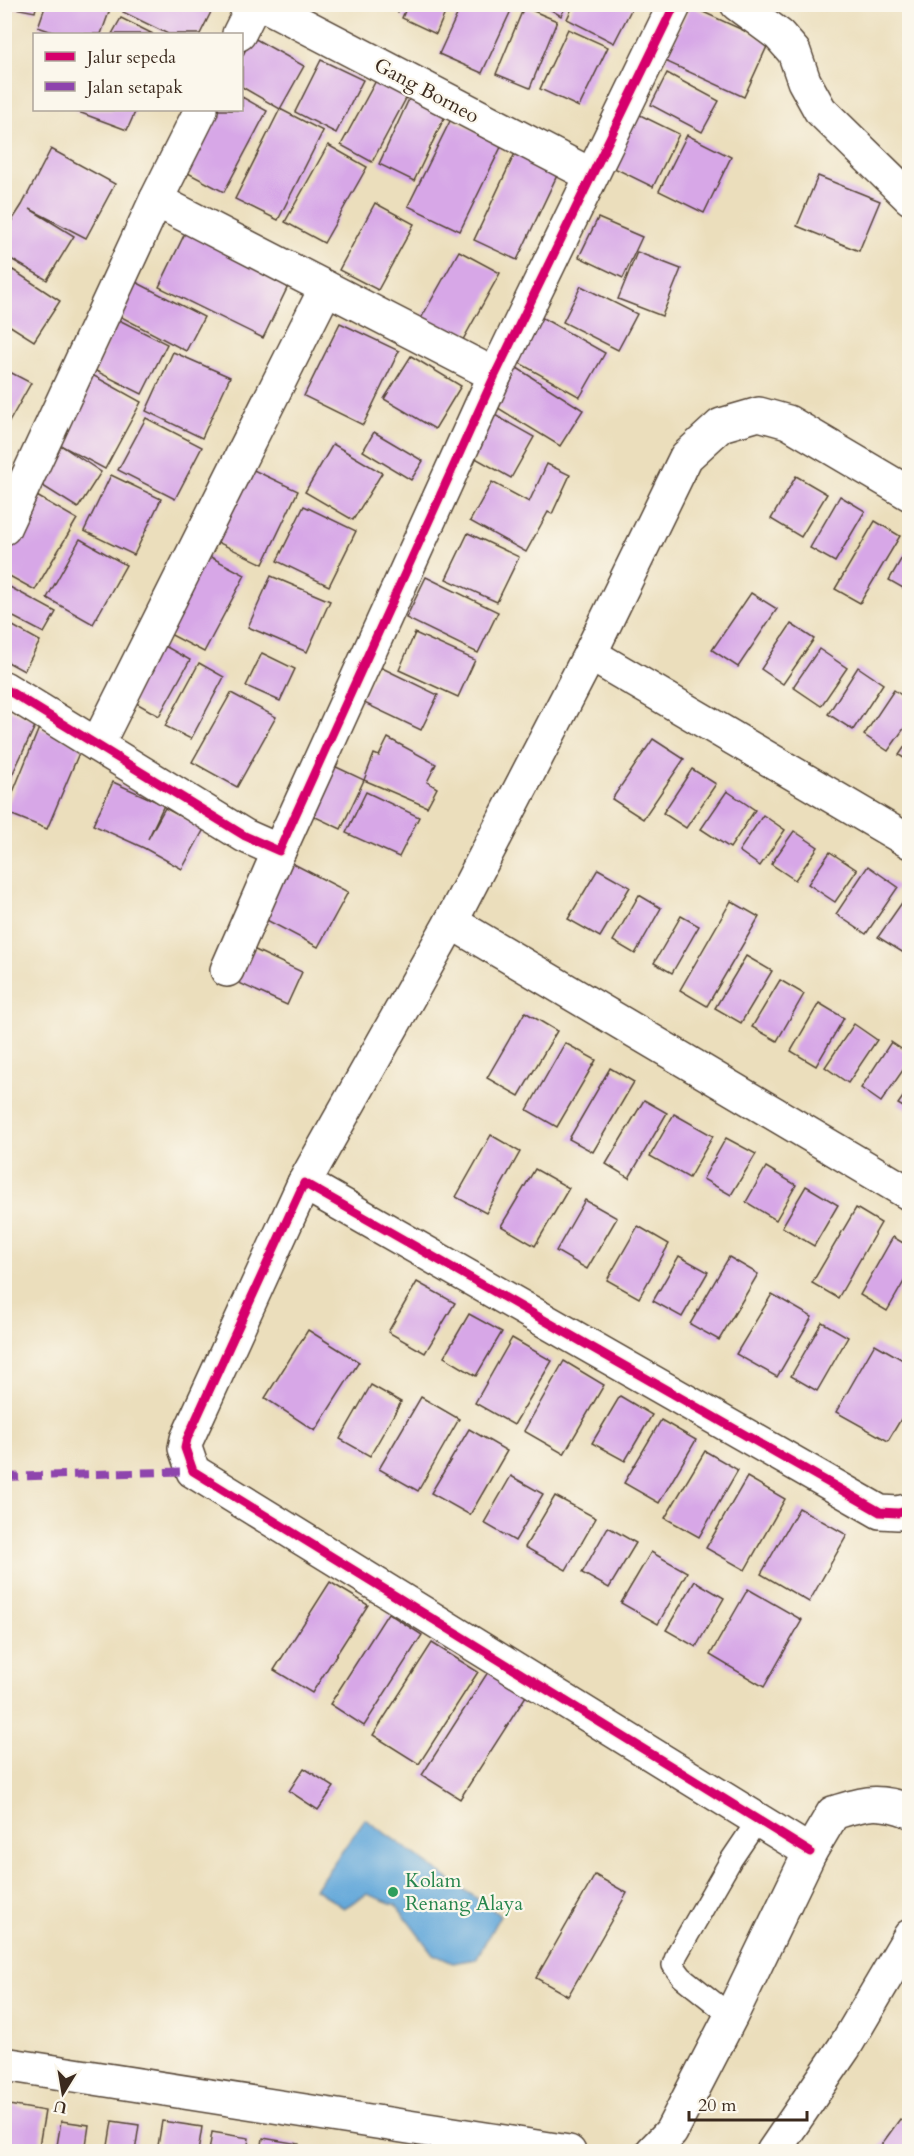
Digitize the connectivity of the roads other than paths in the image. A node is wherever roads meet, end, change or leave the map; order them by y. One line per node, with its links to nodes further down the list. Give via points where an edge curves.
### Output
1 (254, 4): 5 (street)
2 (263, 4): 7 (street, Gang Borneo)
3 (675, 4): 7 (street)
4 (742, 6): 8 (street, via 794,52 820,110)
5 (240, 33)
6 (200, 111): 9 (street)
7 (591, 176): 11 (street)
8 (909, 198)
9 (156, 200): 10 (street); 13 (street)
10 (326, 288): 11 (street); 16 (street)
11 (495, 375): 18 (street)
12 (909, 494): 14 (street, via 788,422 759,414 721,425 686,457)
13 (4, 528)
14 (590, 654): 17 (street); 19 (street)
15 (4, 688): 16 (street)
16 (97, 745): 18 (street, via 245,836)
17 (909, 842)
18 (279, 851): 20 (street)
19 (451, 922): 21 (street); 22 (street)
20 (227, 970)
21 (304, 1183): 23 (street, via 880,1512); 25 (street, via 187,1439 185,1448 193,1470)
22 (909, 1194)
23 (909, 1510)
24 (909, 1811): 26 (street, via 893,1805 864,1803 833,1813)
25 (758, 1820): 26 (street); 28 (lane, via 731,1860 673,1965 682,1977)
26 (810, 1852): 28 (street)
27 (909, 1936): 32 (street, via 844,2048)
28 (731, 2016): 31 (street, via 671,2132)
29 (4, 2064): 30 (street)
30 (569, 2151)
31 (652, 2151)
32 (773, 2151)

